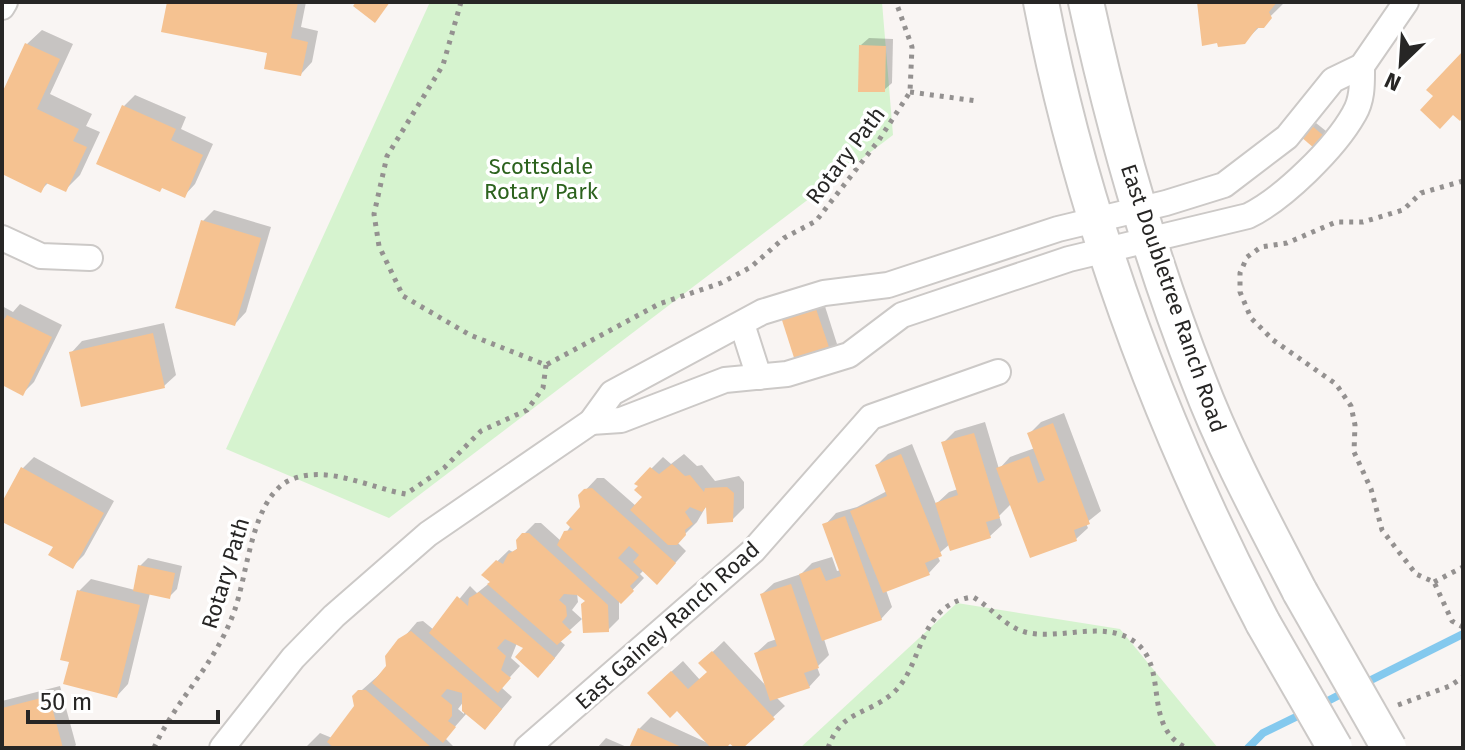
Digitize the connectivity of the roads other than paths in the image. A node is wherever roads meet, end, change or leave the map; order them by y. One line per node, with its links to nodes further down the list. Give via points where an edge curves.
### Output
1 (1041, 2): 8 (main road, East Doubletree Ranch Road)
2 (1086, 2): 7 (main road, East Doubletree Ranch Road)
3 (1406, 2): 4 (street)
4 (1362, 66): 5 (street, via 1333,80); 6 (street, via 1362,94 1355,114)
5 (1272, 150): 6 (street); 7 (street, via 1224,185)
6 (1298, 178): 7 (street, via 1267,207 1248,216)
7 (1145, 225): 8 (street); 8 (street); 20 (main road, East Doubletree Ranch Road, bridge, via 1198,380 1251,499)
8 (1100, 235): 11 (street); 12 (street); 19 (main road, East Doubletree Ranch Road, bridge, via 1175,436 1263,623)
9 (2, 238): 10 (street, via 41,256)
10 (90, 258)
11 (888, 285): 12 (street); 13 (street, via 824,293 762,312)
12 (902, 315): 15 (street, via 849,355)
13 (742, 324): 15 (street); 16 (street, via 612,393)
14 (998, 372): 18 (street, East Gainey Ranch Road, via 871,417 753,551)
15 (759, 377): 16 (street, via 725,380 621,420)
16 (591, 422): 17 (street, via 428,534 372,582 293,658)
17 (222, 748)
18 (527, 748)
19 (1335, 748)
20 (1389, 748)

